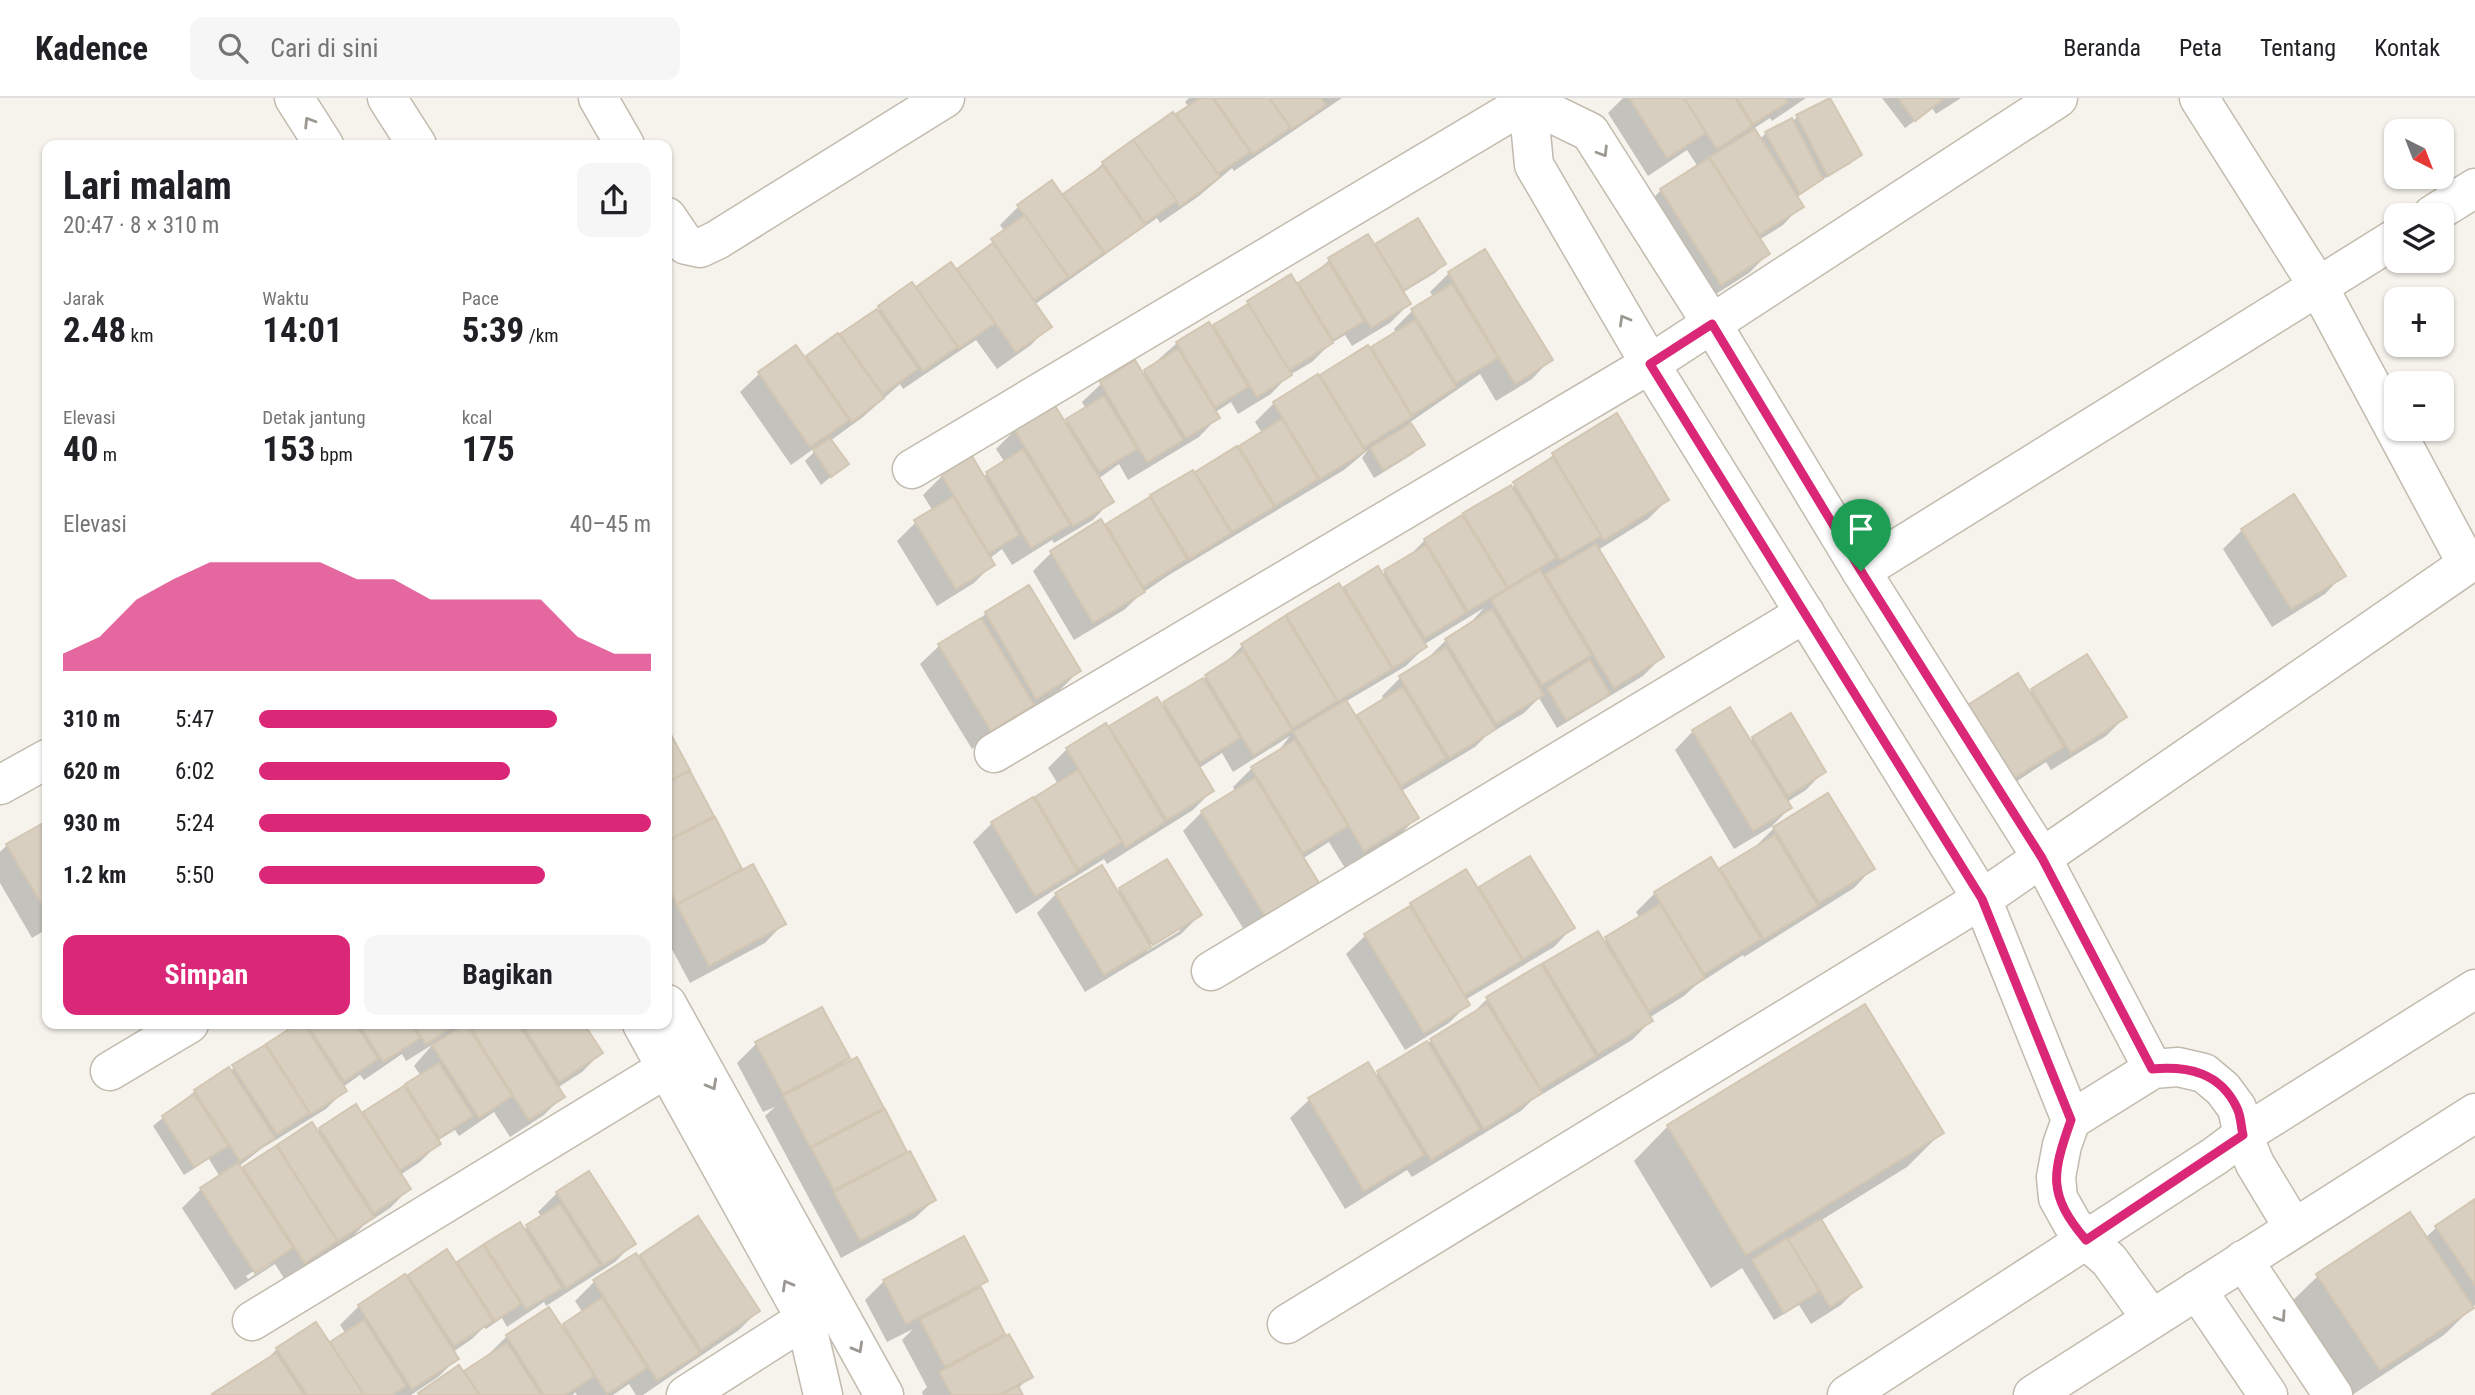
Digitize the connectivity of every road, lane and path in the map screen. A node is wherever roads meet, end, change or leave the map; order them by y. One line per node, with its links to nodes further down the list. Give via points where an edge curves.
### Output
1 (294, 98): 8 (street, one-way to 1)
2 (387, 98): 9 (street)
3 (598, 98): 10 (street)
4 (945, 98): 13 (street, via 700,248 686,245)
5 (2058, 98): 16 (street)
6 (2199, 98): 15 (street)
7 (1529, 99): 16 (street, one-way to 16, via 1590,132); 17 (street, one-way to 7, via 1534,165); 18 (street)
8 (321, 140)
9 (410, 140)
10 (622, 140)
11 (2475, 188): 12 (street)
12 (2451, 203)
13 (672, 224)
14 (2384, 245): 15 (street)
15 (2318, 286): 19 (street); 20 (street)
16 (1712, 324): 17 (street); 20 (street)
17 (1650, 364): 21 (street); 22 (street)
18 (912, 469)
19 (2471, 562): 25 (street)
20 (1861, 571): 25 (street)
21 (1805, 613): 26 (street); 27 (street)
22 (994, 753)
23 (42, 762): 24 (street)
24 (0, 785)
25 (2042, 858): 26 (street); 33 (street)
26 (1982, 899): 36 (street); 45 (street)
27 (1211, 971)
28 (2475, 989): 37 (street)
29 (672, 1026): 32 (street)
30 (181, 1029): 34 (street)
31 (647, 1029): 32 (street)
32 (680, 1061): 43 (street); 44 (street)
33 (2152, 1069): 36 (street); 37 (street, via 2178,1067 2204,1073 2237,1108)
34 (110, 1071)
35 (2475, 1113): 38 (street)
36 (2071, 1120): 39 (street, via 2056,1177 2058,1198 2072,1223)
37 (2243, 1135): 38 (street); 39 (street)
38 (2279, 1204): 40 (street)
39 (2098, 1250): 42 (street); 49 (street)
40 (2243, 1260): 41 (street); 52 (street, one-way to 52)
41 (2197, 1290): 42 (street); 51 (street)
42 (2144, 1309): 50 (street)
43 (819, 1310): 46 (street); 47 (street); 48 (street, one-way to 48)
44 (252, 1321)
45 (1287, 1324)
46 (685, 1395)
47 (823, 1395)
48 (884, 1395)
49 (1847, 1395)
50 (2033, 1395)
51 (2268, 1395)
52 (2333, 1395)

